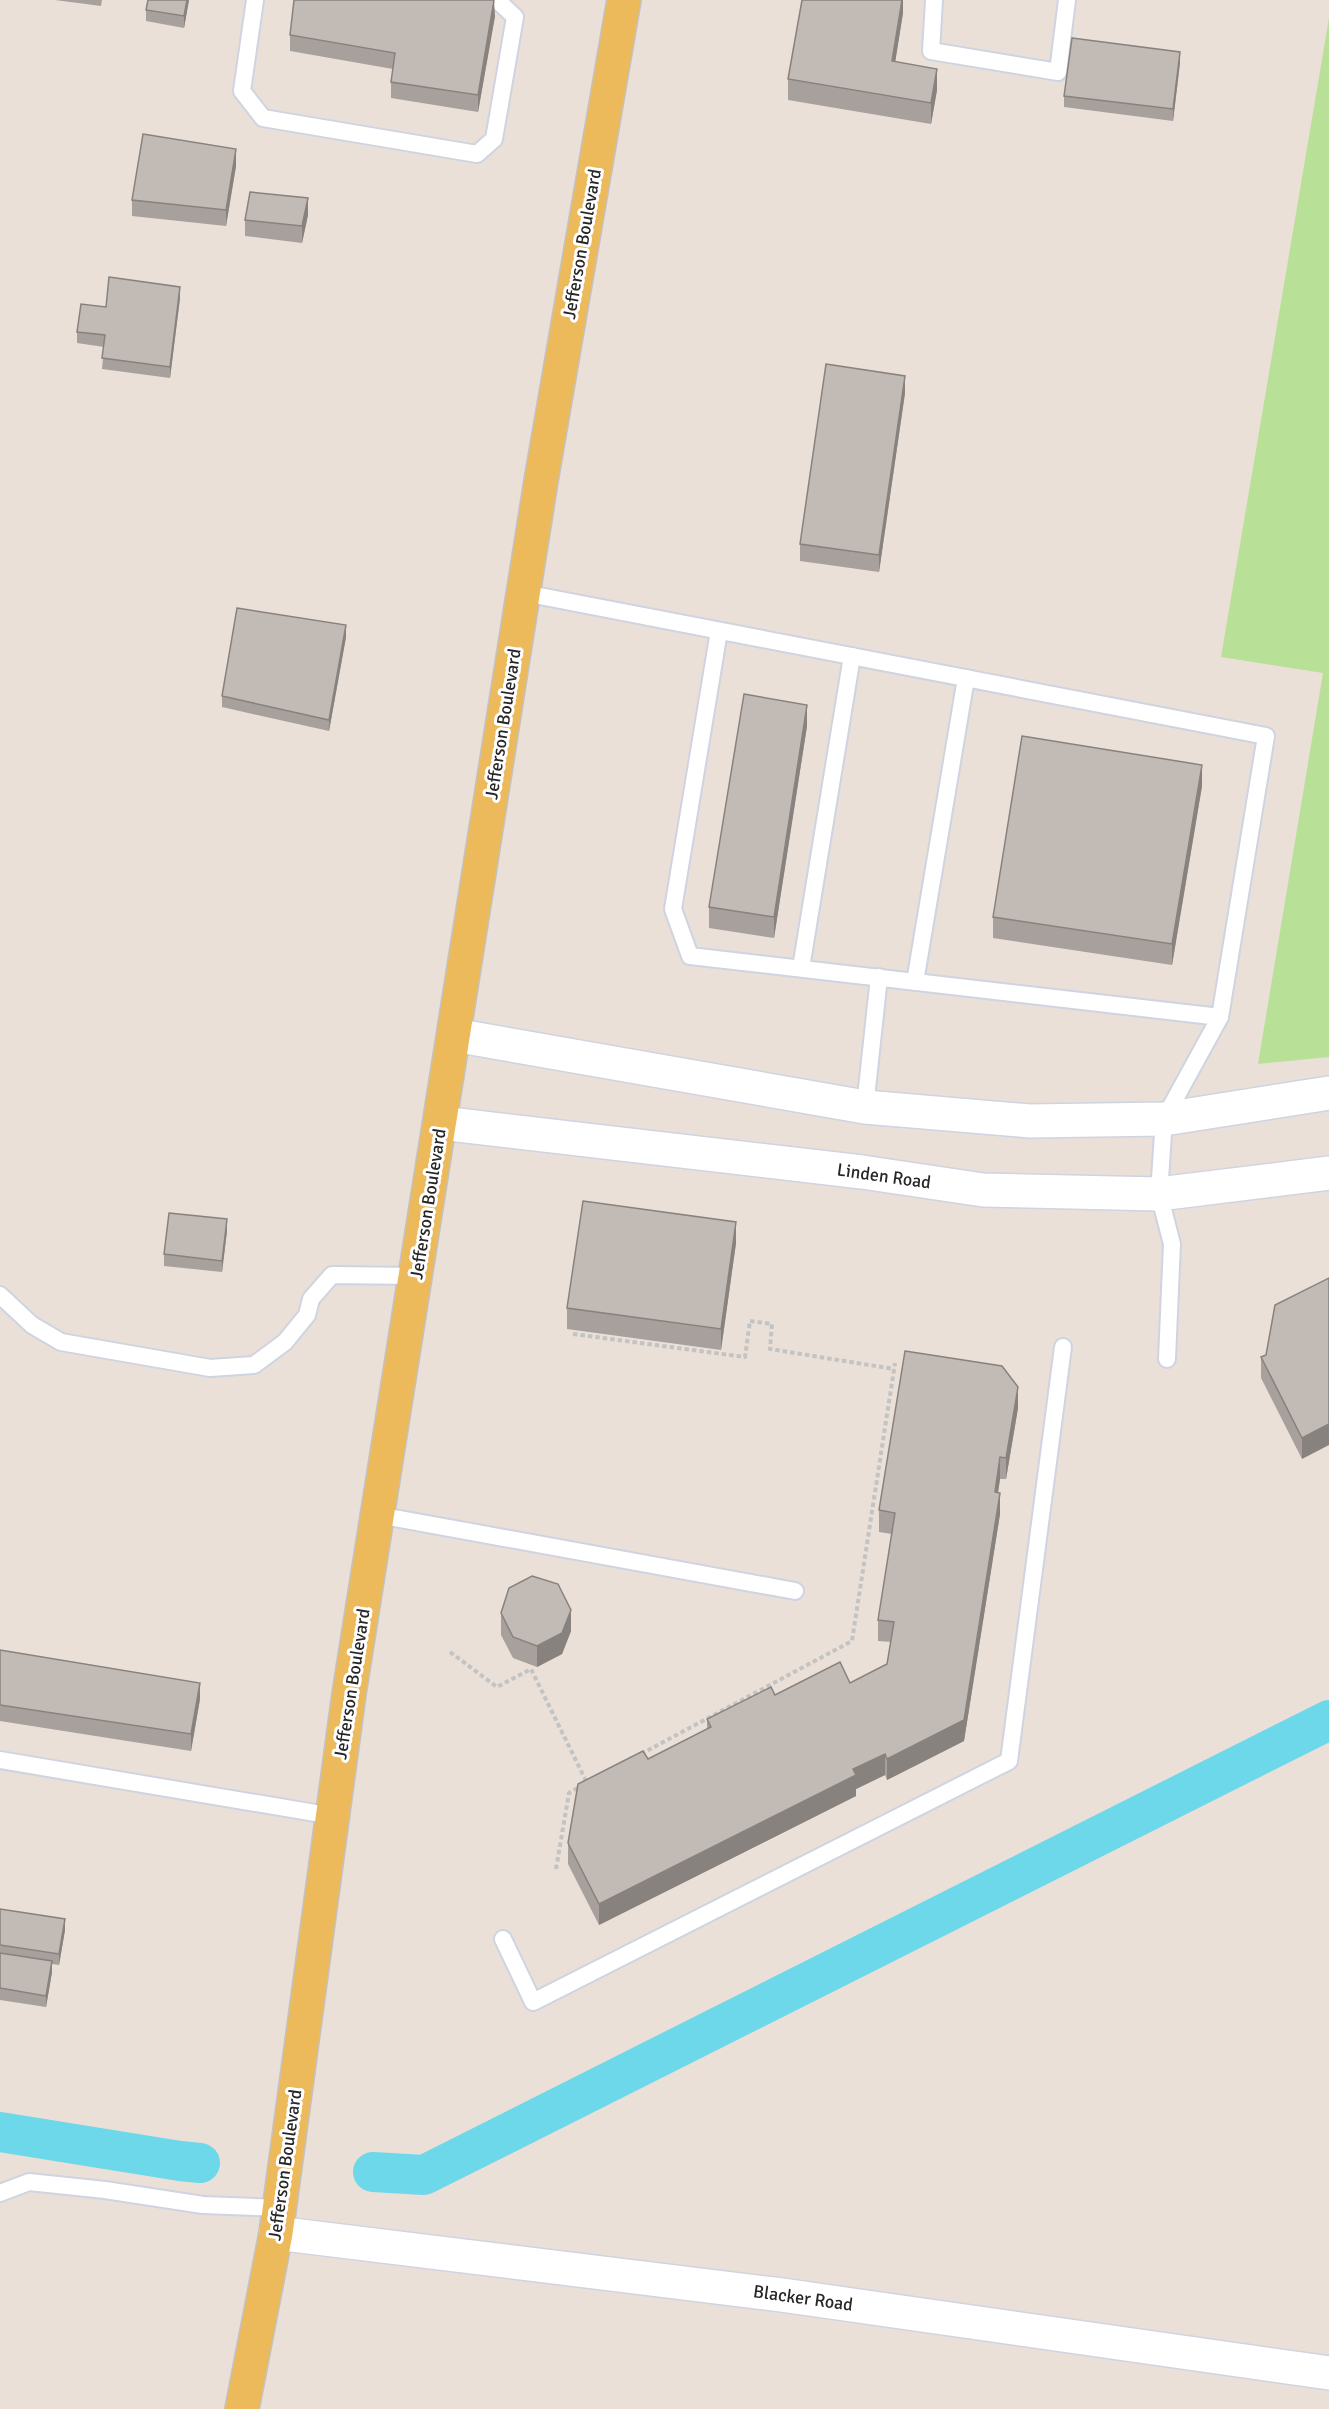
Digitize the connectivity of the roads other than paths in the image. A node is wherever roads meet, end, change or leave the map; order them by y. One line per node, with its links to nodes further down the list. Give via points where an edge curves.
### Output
1 (255, 0): 2 (lane, via 242,91 263,118 477,154 494,139 514,17)
2 (497, 0)
3 (624, 0): 6 (main road, Jefferson Boulevard)
4 (934, 0): 5 (lane, via 931,51 1058,72)
5 (1067, 0)
6 (524, 593): 7 (lane); 14 (main road, Jefferson Boulevard)
7 (719, 631): 8 (lane); 10 (lane, via 673,909 690,956)
8 (852, 656): 9 (lane); 10 (lane)
9 (966, 678): 12 (lane); 13 (lane, via 1266,736)
10 (801, 968): 11 (lane)
11 (879, 977): 12 (lane); 16 (lane)
12 (915, 982): 13 (lane)
13 (1220, 1017): 17 (lane)
14 (454, 1035): 16 (street); 18 (main road, Jefferson Boulevard)
15 (1329, 1093): 17 (street)
16 (865, 1107): 17 (street, via 1030,1121)
17 (1164, 1119): 20 (lane)
18 (441, 1123): 20 (street, Linden Road, via 983,1190); 21 (main road, Jefferson Boulevard)
19 (1329, 1173): 20 (street, Linden Road)
20 (1159, 1194): 24 (lane, via 1172,1244)
21 (416, 1276): 22 (lane, via 332,1275 310,1299 307,1315 285,1342 254,1365 210,1368 61,1342 32,1325); 25 (main road, Jefferson Boulevard)
22 (0, 1295)
23 (1063, 1347): 29 (lane, via 1009,1761 533,2002)
24 (1167, 1359)
25 (378, 1515): 26 (lane); 28 (main road, Jefferson Boulevard)
26 (795, 1591)
27 (0, 1760): 28 (lane)
28 (333, 1816): 31 (main road, Jefferson Boulevard)
29 (502, 1939)
30 (0, 2193): 31 (lane, via 29,2182 203,2205)
31 (278, 2221): 32 (street, Blacker Road); 33 (main road, Jefferson Boulevard)
32 (1329, 2373)
33 (242, 2409)

